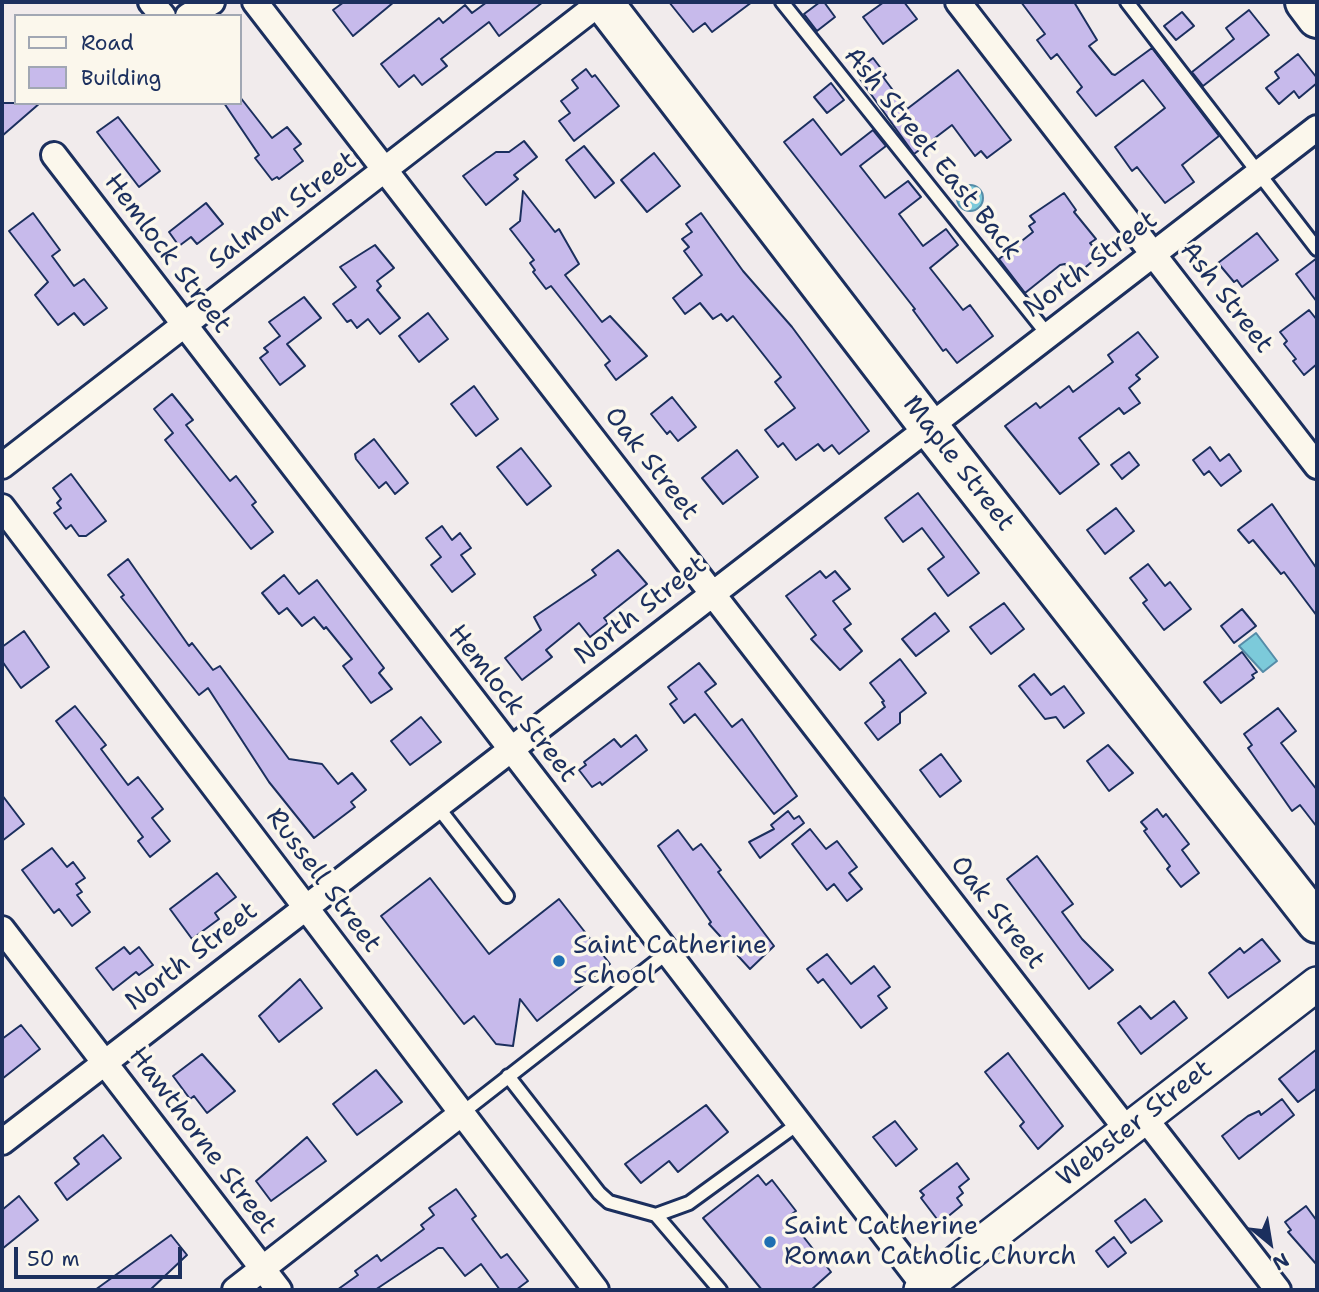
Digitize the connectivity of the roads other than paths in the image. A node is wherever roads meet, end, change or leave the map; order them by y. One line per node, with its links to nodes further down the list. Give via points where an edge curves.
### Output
1 (212, 2): 8 (street)
2 (255, 2): 12 (street, Oak Street)
3 (602, 2): 12 (street, Salmon Street); 18 (main road, Maple Street)
4 (782, 2): 17 (lane, Ash Street East Back)
5 (958, 2): 15 (street, Ash Street)
6 (1127, 2): 13 (lane)
7 (1305, 2): 9 (main road)
8 (191, 14)
9 (1317, 18)
10 (1317, 128): 13 (street, North Street)
11 (54, 155): 16 (street, Hemlock Street)
12 (386, 169): 16 (street, Salmon Street); 22 (street, Oak Street)
13 (1258, 173): 14 (lane); 15 (street, North Street)
14 (1317, 249)
15 (1155, 255): 17 (street, North Street); 20 (street, Ash Street)
16 (183, 325): 19 (street, Salmon Street); 23 (street, Hemlock Street)
17 (1048, 335): 18 (street, North Street)
18 (929, 427): 22 (street, North Street); 27 (main road, Maple Street)
19 (2, 466)
20 (1317, 466)
21 (2, 507): 26 (street, Russell Street)
22 (713, 593): 23 (street, North Street); 35 (street, Oak Street)
23 (510, 750): 24 (street, North Street); 29 (street, Hemlock Street)
24 (437, 806): 25 (lane); 26 (street, North Street)
25 (507, 895)
26 (306, 907): 31 (street, North Street); 33 (street, Russell Street)
27 (1317, 923)
28 (2, 929): 31 (street, Hawthorne Street)
29 (667, 953): 32 (lane); 34 (street, Hemlock Street)
30 (1317, 984): 35 (street, Webster Street)
31 (105, 1062): 36 (street, North Street); 38 (street, Hawthorne Street)
32 (508, 1076): 33 (lane); 37 (lane, via 599,1193 609,1202)
33 (462, 1113): 38 (street); 42 (street, Russell Street)
34 (799, 1123): 37 (lane, via 689,1203); 39 (street, Hemlock Street)
35 (1135, 1124): 39 (street, Webster Street); 44 (street, Oak Street)
36 (2, 1142)
37 (656, 1215): 43 (lane)
38 (262, 1269): 40 (street); 41 (street, Hawthorne Street)
39 (923, 1289)
40 (235, 1290)
41 (279, 1290)
42 (596, 1290)
43 (720, 1290)
44 (1278, 1290)

